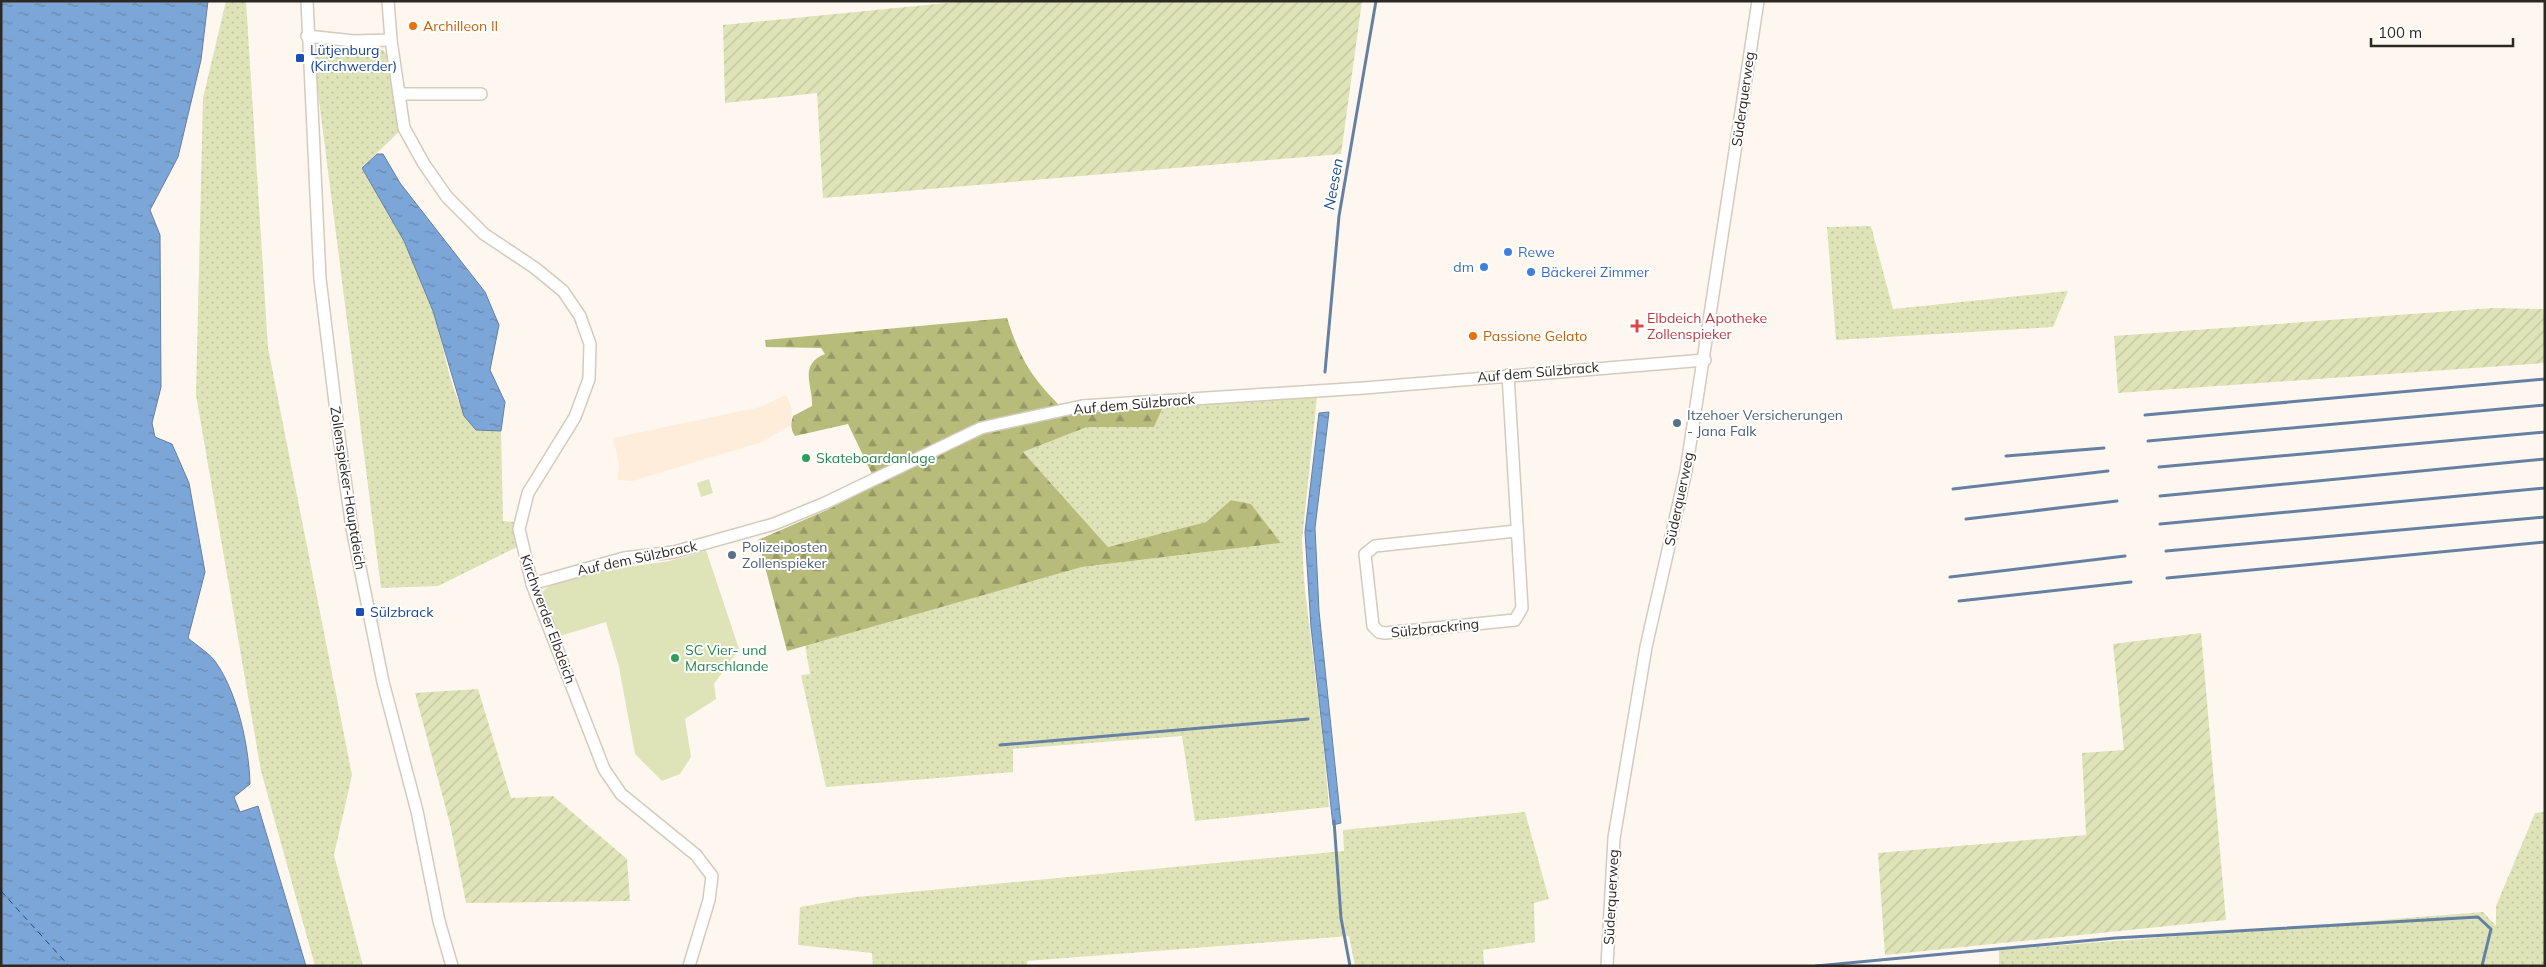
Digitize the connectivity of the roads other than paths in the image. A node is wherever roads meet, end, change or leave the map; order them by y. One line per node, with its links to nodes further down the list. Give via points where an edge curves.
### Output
1 (307, 1): 4 (street, Zollenspieker-Hauptdeich)
2 (388, 1): 5 (street, Kirchwerder Elbdeich)
3 (1758, 1): 8 (street, Süderquerweg)
4 (307, 36): 5 (street, via 354,41); 12 (street, Zollenspieker-Hauptdeich, via 320,279 328,361 352,528 383,682 417,811 439,921)
5 (391, 40): 6 (street, Kirchwerder Elbdeich)
6 (399, 94): 7 (street); 11 (street, Kirchwerder Elbdeich, via 404,128 447,197 484,234 563,291 580,316 590,344 589,379 575,417 528,493 520,519 522,548)
7 (481, 94)
8 (1705, 360): 9 (street, Auf dem Sülzbrack); 14 (street, Süderquerweg, via 1686,471 1646,647 1614,838)
9 (1508, 375): 10 (street, Sülzbrackring); 11 (street, Auf dem Sülzbrack, via 1364,388 1082,406 981,428 774,524 674,552 624,558)
10 (1516, 531): 10 (street, Sülzbrackring, via 1522,608 1515,620 1385,633 1378,632 1373,626 1365,554 1375,546)
11 (532, 584): 13 (street, Kirchwerder Elbdeich, via 604,769 621,794 696,856 712,876)
12 (452, 966)
13 (689, 966)
14 (1607, 966)

